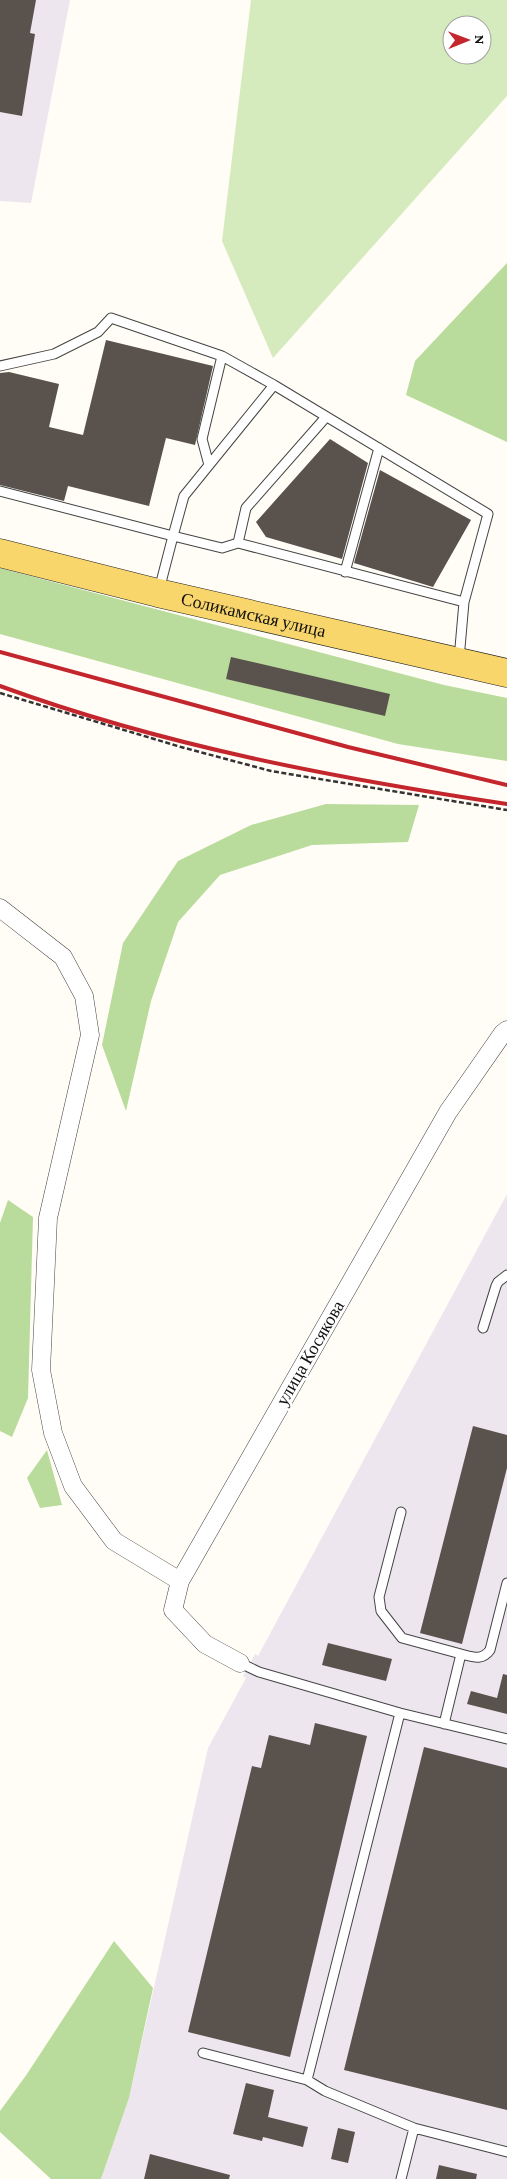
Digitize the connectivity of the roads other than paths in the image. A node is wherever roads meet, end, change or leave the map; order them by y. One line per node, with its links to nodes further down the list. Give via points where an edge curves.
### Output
1 (222, 356): 2 (lane, via 111,318 98,332 54,354); 3 (lane); 6 (lane, via 202,439)
2 (0, 366)
3 (274, 385): 4 (lane); 6 (lane)
4 (326, 416): 5 (lane); 9 (lane, via 246,508)
5 (379, 448): 11 (lane); 13 (lane, via 488,514)
6 (209, 465): 8 (lane, via 184,496)
7 (0, 491): 8 (lane)
8 (173, 536): 9 (lane, via 222,548); 12 (lane)
9 (238, 543): 11 (lane)
10 (0, 554): 12 (main road, Соликамская улица)
11 (345, 572): 13 (lane)
12 (158, 593): 14 (main road, Соликамская улица)
13 (464, 602): 14 (lane)
14 (458, 662): 15 (main road, Соликамская улица)
15 (507, 674)
16 (0, 908): 21 (street, via 63,957 84,996 90,1035 48,1218 41,1370 53,1433 73,1486 114,1541)
17 (507, 1030): 21 (street, улица Косякова, via 448,1112)
18 (507, 1275): 19 (lane, via 496,1286)
19 (483, 1328)
20 (401, 1512): 23 (lane, via 379,1598 380,1611 402,1638)
21 (180, 1581): 24 (street, улица Косякова, via 173,1610 205,1644)
22 (507, 1583): 23 (lane, via 490,1650 486,1656 478,1658)
23 (461, 1654): 26 (lane)
24 (240, 1663): 25 (lane, via 259,1672)
25 (400, 1713): 26 (lane); 29 (lane)
26 (444, 1724): 27 (lane)
27 (507, 1739)
28 (203, 2052): 29 (lane)
29 (307, 2080): 30 (lane)
30 (414, 2128): 31 (lane); 32 (lane)
31 (507, 2152)
32 (401, 2179)

